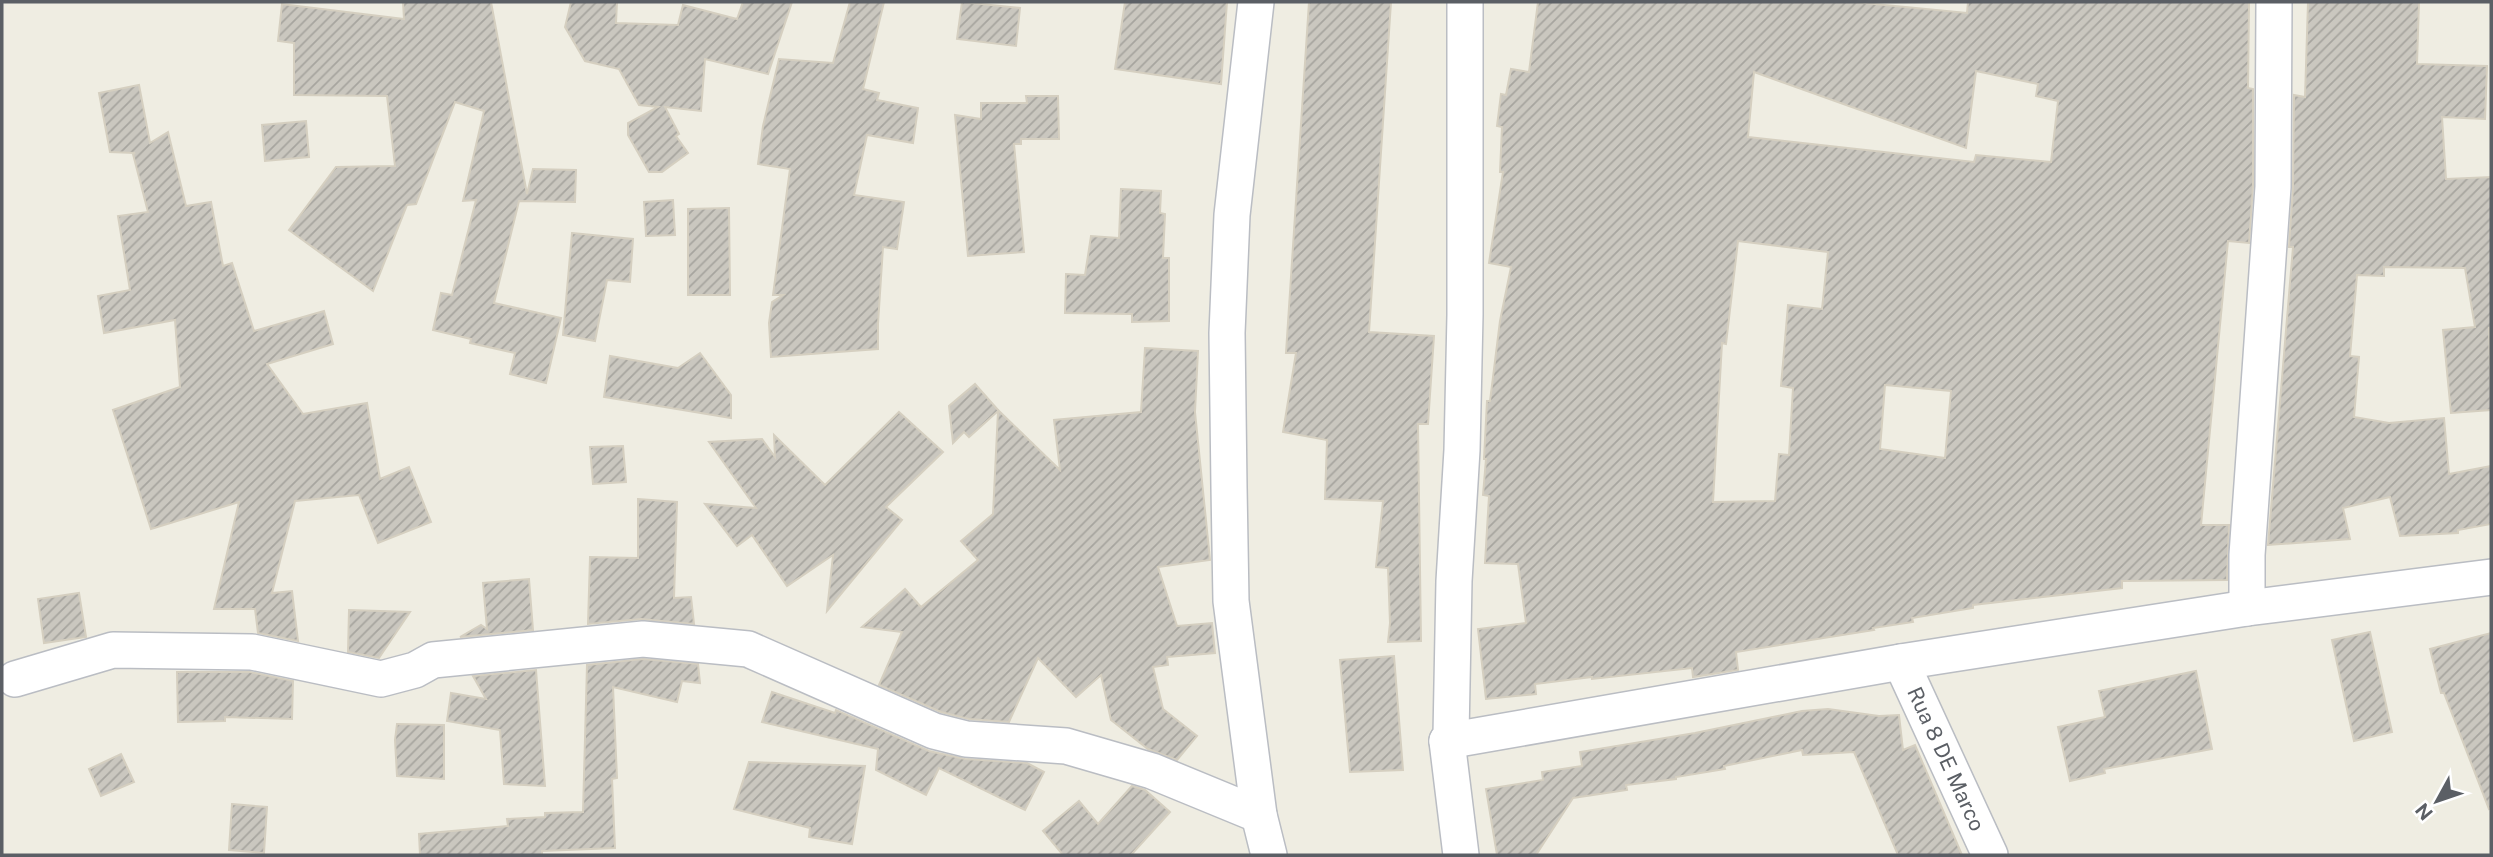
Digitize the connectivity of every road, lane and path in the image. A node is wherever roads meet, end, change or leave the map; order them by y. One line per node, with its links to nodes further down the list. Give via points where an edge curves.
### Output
1 (1256, 2): 9 (street, via 1232,215 1227,333 1231,601)
2 (1465, 2): 8 (street, via 1463,410 1451,735)
3 (2274, 2): 5 (street, via 2273,187 2247,555)
4 (2491, 577): 5 (street)
5 (2248, 608): 6 (street)
6 (1901, 662): 8 (street); 12 (street, Rua 8 DE Marco)
7 (15, 679): 9 (street, via 113,650 252,652 381,679 433,660 643,639 748,649 934,731 966,739 1066,746 1153,771)
8 (1447, 741): 11 (street)
9 (1259, 815): 10 (street)
10 (1269, 855)
11 (1461, 855)
12 (1990, 855)

